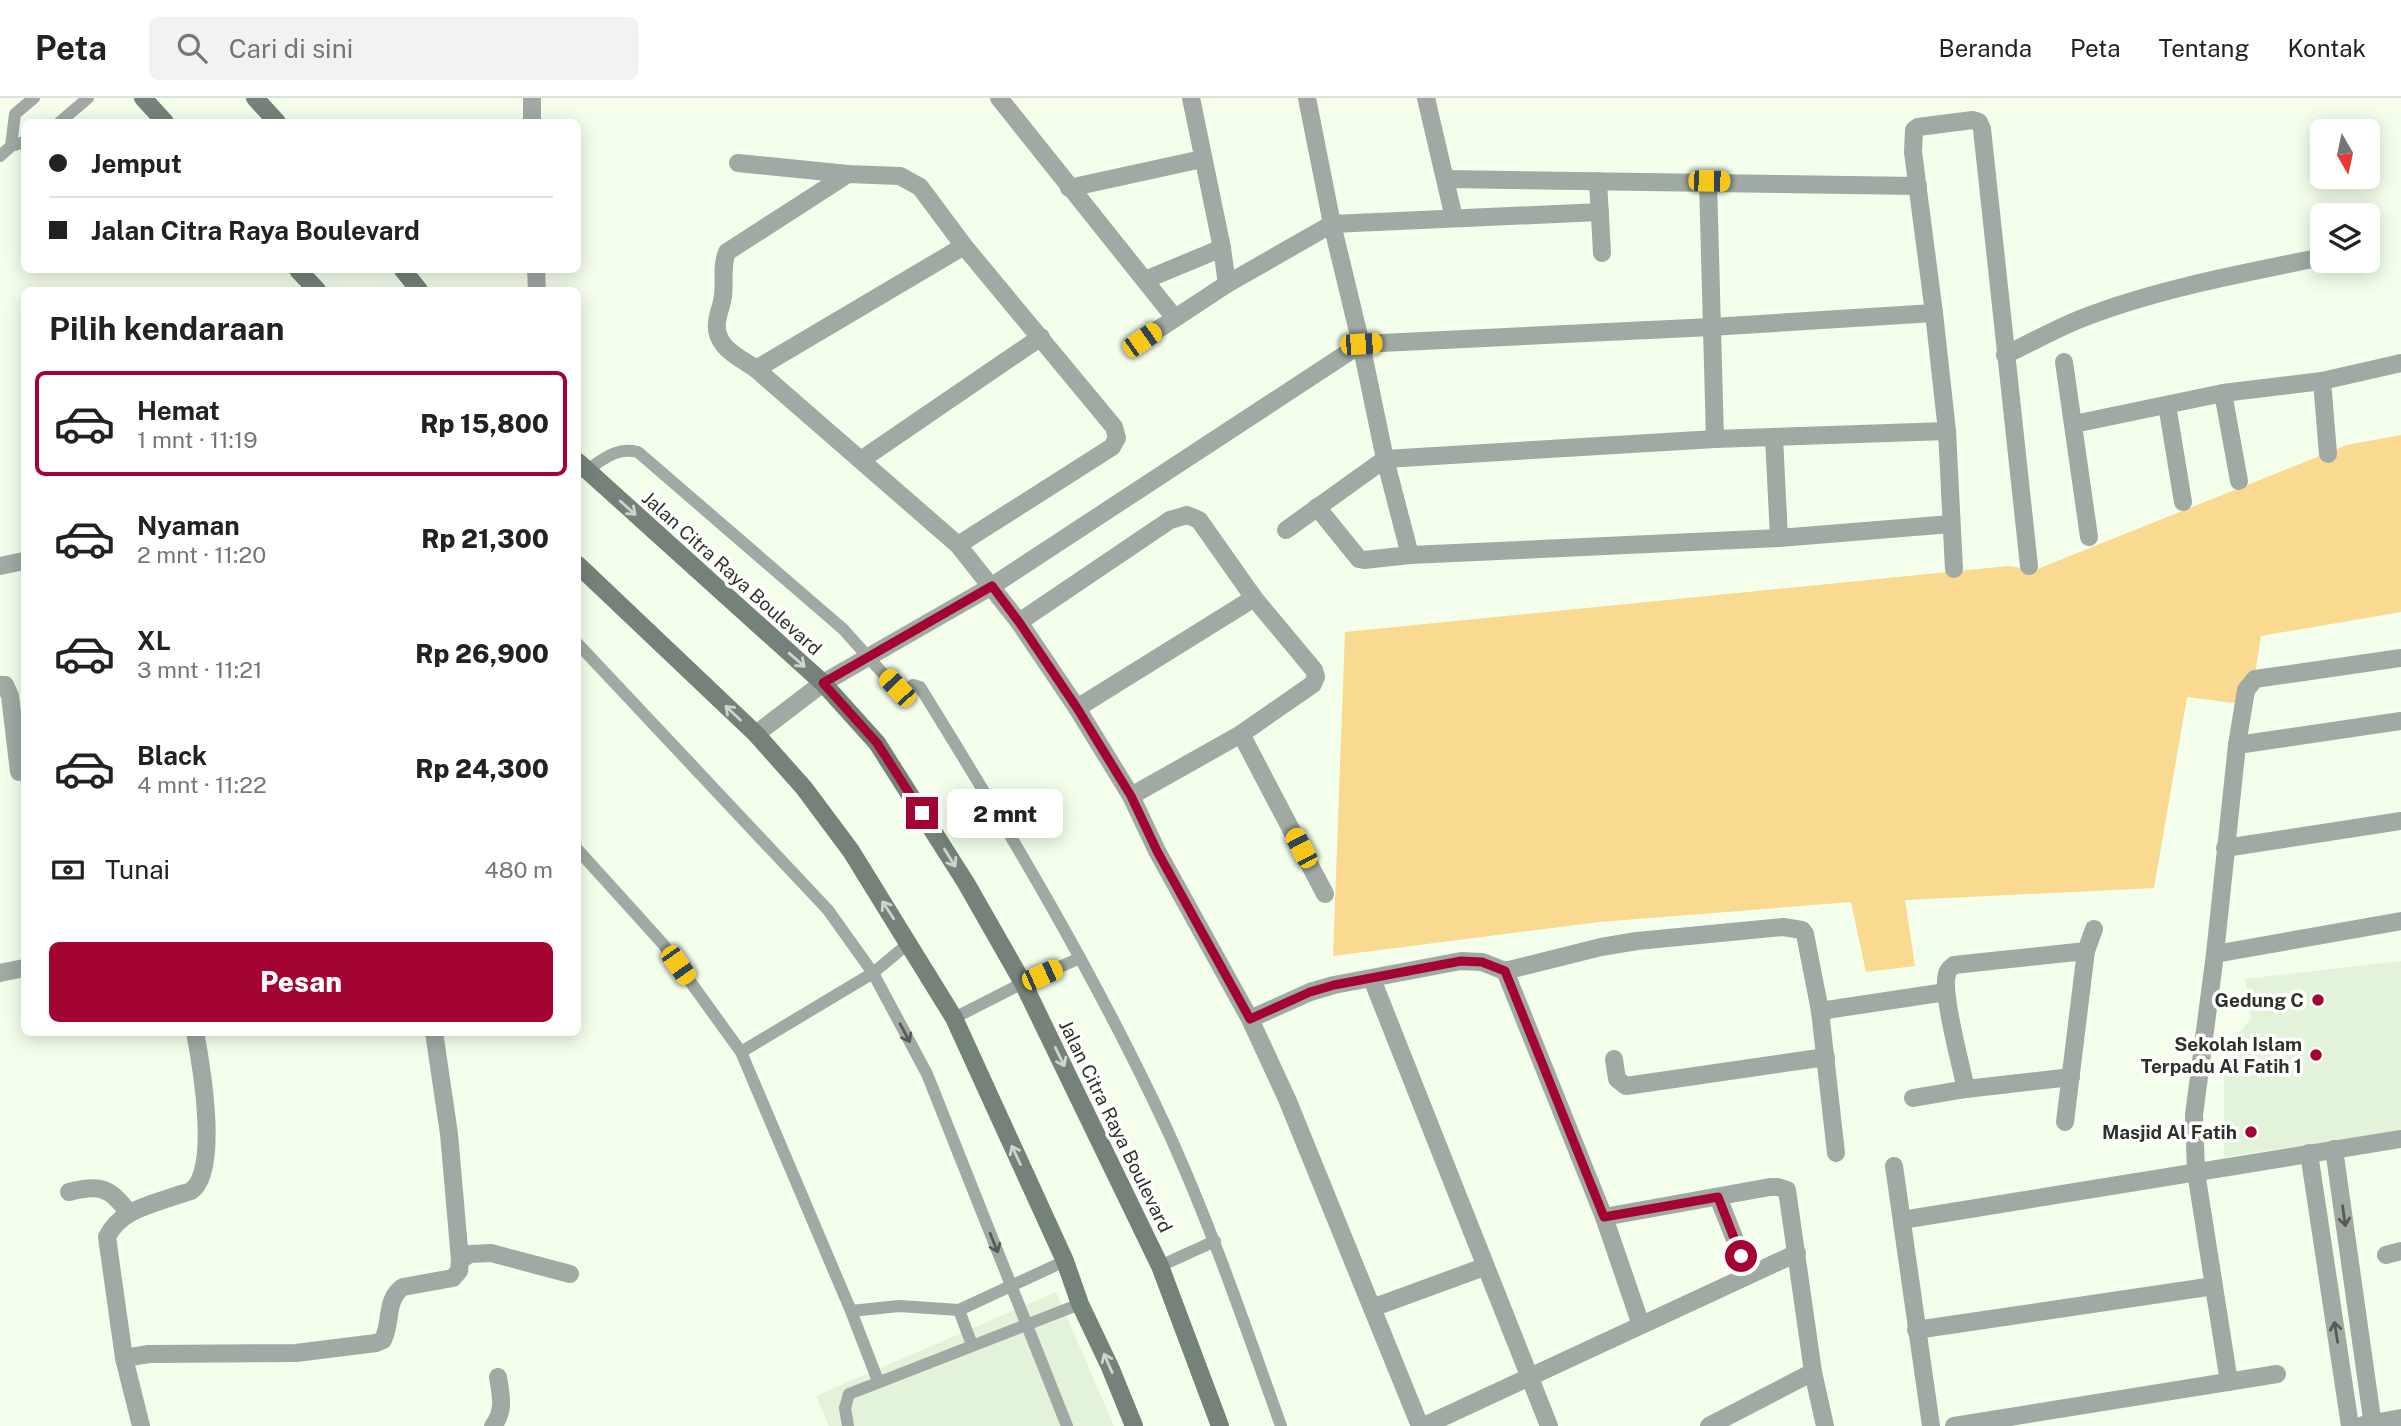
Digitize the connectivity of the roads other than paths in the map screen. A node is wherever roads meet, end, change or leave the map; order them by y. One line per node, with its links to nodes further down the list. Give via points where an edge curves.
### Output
1 (34, 98): 14 (lane, via 15,114)
2 (88, 98): 10 (lane)
3 (143, 98): 11 (main road)
4 (256, 98): 12 (main road)
5 (531, 98): 13 (street)
6 (999, 98): 23 (street)
7 (1191, 98): 16 (street)
8 (1307, 98): 26 (street)
9 (1426, 98): 19 (street)
10 (64, 119)
11 (162, 119)
12 (274, 119)
13 (532, 119)
14 (18, 144): 15 (lane)
15 (0, 156)
16 (1202, 159): 23 (street); 28 (street)
17 (738, 163): 18 (street)
18 (848, 174): 27 (street, via 910,180); 46 (street, via 727,252 718,340)
19 (1446, 179): 20 (street); 25 (street)
20 (1598, 181): 21 (street); 24 (street)
21 (1709, 181): 22 (street); 39 (street)
22 (1918, 186): 37 (street); 43 (street, via 1913,152 1916,128 1979,122)
23 (1069, 188): 33 (street)
24 (1600, 212): 25 (street); 29 (street)
25 (1454, 218): 26 (street)
26 (1332, 224): 34 (street); 42 (street)
27 (964, 246): 40 (street); 46 (street)
28 (1222, 248): 33 (street); 34 (street)
29 (1602, 253)
30 (2310, 260): 43 (street, via 2127,303 2087,316)
31 (301, 273): 35 (main road)
32 (405, 273): 36 (main road)
33 (1145, 280): 38 (street)
34 (1227, 284): 38 (street)
35 (314, 287)
36 (417, 287)
37 (1934, 313): 39 (street); 51 (street)
38 (1174, 317): 41 (street)
39 (1711, 327): 42 (street); 53 (street)
40 (1041, 337): 56 (street); 65 (street, via 1114,427 1116,443)
41 (1142, 340)
42 (1361, 344): 55 (street); 73 (street)
43 (2006, 355): 70 (street)
44 (2064, 362): 50 (street)
45 (2401, 363): 47 (street)
46 (757, 369): 56 (street)
47 (2322, 381): 48 (street); 54 (street)
48 (2223, 393): 49 (street); 58 (street)
49 (2167, 405): 50 (street); 59 (street)
50 (2074, 424): 63 (street)
51 (1947, 431): 52 (street); 61 (street)
52 (1774, 437): 53 (street); 64 (street)
53 (1715, 439): 55 (street)
54 (2328, 454)
55 (1385, 459): 60 (street); 67 (street)
56 (861, 460): 65 (street)
57 (582, 466): 77 (lane, via 616,451 638,452 843,629); 79 (main road, Jalan Citra Raya Boulevard, one-way to 79)
58 (2239, 481)
59 (2183, 502)
60 (1317, 507): 62 (street); 67 (street, via 1359,559)
61 (1951, 524): 64 (street); 71 (street)
62 (1286, 530)
63 (2089, 537)
64 (1779, 538): 67 (street)
65 (958, 545): 73 (street)
66 (0, 552): 69 (street)
67 (1410, 555)
68 (21, 562): 69 (street)
69 (0, 566)
70 (2029, 566)
71 (1954, 569)
72 (581, 574): 83 (main road, one-way to 72)
73 (992, 586): 75 (street); 77 (street)
74 (1254, 598): 75 (street, via 1199,520 1187,515 1170,520); 81 (street); 84 (street, via 1316,677 1313,684)
75 (1019, 622): 81 (street)
76 (581, 647): 101 (lane, via 828,910)
77 (868, 656): 79 (street); 97 (lane, via 900,690 920,687)
78 (2401, 658): 85 (street, via 2255,679 2246,690)
79 (823, 683): 83 (street); 103 (main road, Jalan Citra Raya Boulevard, one-way to 103, via 877,743)
80 (0, 685): 86 (street, via 5,685 10,696)
81 (1077, 708): 87 (street)
82 (2401, 722): 85 (street)
83 (756, 734): 94 (main road, one-way to 83, via 828,820)
84 (1241, 734): 87 (street); 91 (street)
85 (2237, 745): 89 (street)
86 (19, 772)
87 (1131, 796): 107 (street)
88 (2401, 821): 89 (street)
89 (2225, 848): 96 (street)
90 (581, 853): 110 (lane, via 663,944)
91 (1325, 894)
92 (2401, 921): 96 (street)
93 (2094, 929): 95 (street)
94 (909, 943): 101 (lane); 106 (main road)
95 (2086, 951): 104 (street, via 1954,965 1947,974); 113 (street)
96 (2215, 954): 122 (street, via 2194,1115)
97 (1080, 958): 103 (lane); 128 (lane, via 1164,1124)
98 (21, 969): 100 (street)
99 (1505, 971): 102 (street, via 1482,962 1461,961); 105 (street, via 1637,941 1796,928 1805,934); 126 (street)
100 (0, 973)
101 (873, 973): 110 (lane); 137 (lane, one-way to 137, via 927,1074)
102 (1372, 979): 107 (street, via 1310,992); 133 (street)
103 (1023, 983): 106 (lane); 132 (main road, Jalan Citra Raya Boulevard, one-way to 132)
104 (1946, 992): 105 (street); 114 (street)
105 (1820, 1011): 111 (street)
106 (954, 1018): 131 (main road, one-way to 106)
107 (1250, 1019): 139 (street)
108 (196, 1036): 125 (street, via 204,1083 206,1158 201,1177 192,1190)
109 (435, 1036): 130 (street)
110 (741, 1052): 141 (lane)
111 (1826, 1057): 112 (street, via 1626,1086 1617,1079); 119 (street)
112 (1614, 1059)
113 (2071, 1077): 114 (street); 116 (street)
114 (1966, 1088): 115 (street)
115 (1913, 1098)
116 (2065, 1122)
117 (2401, 1139): 118 (street)
118 (2334, 1149): 120 (street); 147 (street, one-way to 147)
119 (1836, 1153)
120 (2309, 1153): 122 (street); 148 (street, one-way to 120)
121 (1894, 1166): 127 (street)
122 (2196, 1172): 127 (street); 136 (street)
123 (69, 1192): 125 (street, via 100,1187 117,1196)
124 (1718, 1197): 126 (street); 129 (street, via 1770,1187 1787,1190); 135 (street)
125 (128, 1212): 146 (street, via 107,1237)
126 (1604, 1217): 142 (street)
127 (1902, 1220): 144 (street)
128 (1215, 1241): 132 (lane); 163 (lane)
129 (1797, 1253): 135 (street); 149 (street)
130 (460, 1260): 134 (street, via 470,1254 491,1253); 146 (street, via 453,1278 396,1291 386,1335 376,1343 296,1353)
131 (1065, 1261): 137 (lane); 138 (main road)
132 (1160, 1266): 162 (main road, Jalan Citra Raya Boulevard)
133 (1484, 1267): 139 (street); 152 (street)
134 (569, 1274)
135 (1749, 1275): 142 (street)
136 (2214, 1286): 144 (street); 154 (street)
137 (1011, 1287): 140 (lane); 143 (lane)
138 (1080, 1304): 143 (lane); 161 (main road, one-way to 138)
139 (1372, 1308): 164 (street)
140 (959, 1310): 141 (lane, via 899,1306); 145 (lane)
141 (851, 1311): 153 (lane)
142 (1641, 1325): 152 (street)
143 (1027, 1326): 145 (lane); 160 (lane)
144 (1916, 1330): 168 (street)
145 (972, 1345): 153 (lane)
146 (124, 1357): 157 (street)
147 (2363, 1358): 148 (street); 156 (street)
148 (2341, 1362): 170 (street)
149 (1813, 1372): 166 (street); 167 (street)
150 (2277, 1374): 154 (street)
151 (498, 1377): 158 (street, via 502,1404)
152 (1530, 1378): 164 (street); 165 (street)
153 (878, 1381): 159 (lane, via 849,1394 845,1408)
154 (2229, 1382): 169 (street)
155 (2401, 1418): 156 (street)
156 (2367, 1425)
157 (140, 1426)
158 (493, 1426)
159 (848, 1426)
160 (1067, 1426)
161 (1134, 1426)
162 (1220, 1426)
163 (1281, 1426)
164 (1422, 1426)
165 (1549, 1426)
166 (1709, 1426)
167 (1825, 1426)
168 (1931, 1426)
169 (1954, 1426)
170 (2350, 1426)

